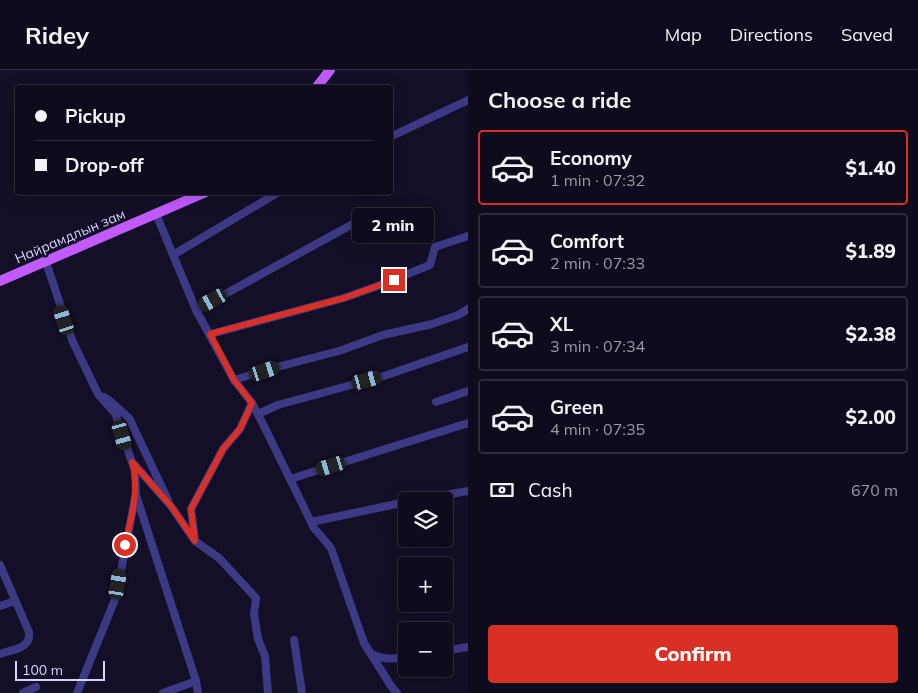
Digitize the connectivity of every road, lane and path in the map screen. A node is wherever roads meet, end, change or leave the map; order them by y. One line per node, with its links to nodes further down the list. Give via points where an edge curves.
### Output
1 (330, 70): 2 (main road)
2 (318, 85)
3 (468, 100): 4 (street)
4 (393, 136)
5 (199, 195): 7 (main road, Найрамдлын зам)
6 (274, 195): 10 (street)
7 (156, 214): 10 (street); 11 (main road, Найрамдлын зам)
8 (371, 214): 14 (street)
9 (468, 236): 15 (street, via 434,247 430,265 375,287)
10 (173, 254): 14 (street)
11 (46, 262): 12 (main road, Найрамдлын зам); 19 (street, via 70,333)
12 (0, 281)
13 (468, 309): 17 (street, via 432,324 383,335 339,351)
14 (196, 310): 15 (street)
15 (210, 334): 17 (street)
16 (468, 347): 22 (street)
17 (234, 380): 21 (street)
18 (468, 391): 20 (street)
19 (98, 394): 24 (street, via 115,414); 30 (street, via 129,418)
20 (436, 402)
21 (252, 403): 22 (street); 32 (street, via 240,429 223,449 191,509)
22 (258, 414): 25 (street)
23 (468, 424): 25 (street)
24 (132, 462): 27 (street); 30 (street)
25 (290, 480): 31 (street)
26 (468, 491): 28 (street)
27 (136, 493): 42 (street); 45 (street, via 116,597)
28 (453, 494)
29 (398, 504): 31 (street)
30 (171, 506): 32 (street)
31 (311, 522): 39 (street, via 331,548)
32 (195, 541): 48 (street, via 219,558 256,598 254,614 265,656)
33 (0, 565): 34 (street)
34 (15, 601): 35 (street); 40 (street, via 29,632 28,642)
35 (0, 606)
36 (294, 640): 49 (street)
37 (468, 647): 38 (street)
38 (453, 650)
39 (369, 653): 41 (street, via 379,658); 50 (street)
40 (0, 654)
41 (398, 658)
42 (196, 681): 46 (street); 47 (street)
43 (36, 688): 44 (street)
44 (23, 693)
45 (77, 693)
46 (163, 693)
47 (198, 693)
48 (268, 693)
49 (302, 693)
50 (397, 693)

